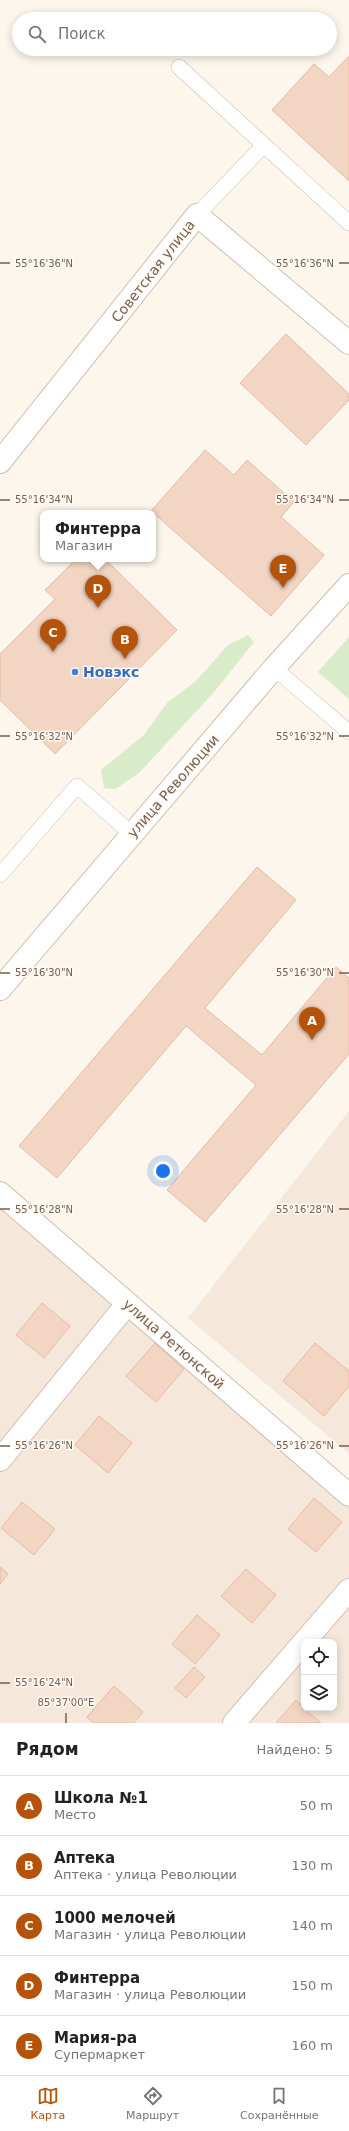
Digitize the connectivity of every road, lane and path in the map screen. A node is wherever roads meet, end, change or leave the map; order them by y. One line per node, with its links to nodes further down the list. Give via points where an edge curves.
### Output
1 (179, 67): 2 (lane)
2 (264, 145): 3 (lane); 4 (lane)
3 (197, 215): 5 (street, Советская улица); 6 (street, Советская улица)
4 (349, 223)
5 (349, 343)
6 (0, 462)
7 (349, 585): 8 (street, улица Революции)
8 (274, 668): 9 (lane); 10 (street, улица Революции)
9 (349, 732)
10 (132, 834): 11 (lane, via 77,786); 12 (street, улица Революции)
11 (0, 875)
12 (0, 989)
13 (0, 1193): 14 (street, улица Ретюнской)
14 (127, 1304): 15 (street); 16 (street, улица Ретюнской)
15 (0, 1460)
16 (349, 1495)
17 (349, 1590): 18 (street)
18 (307, 1639)
19 (301, 1645): 20 (street)
20 (234, 1723)

